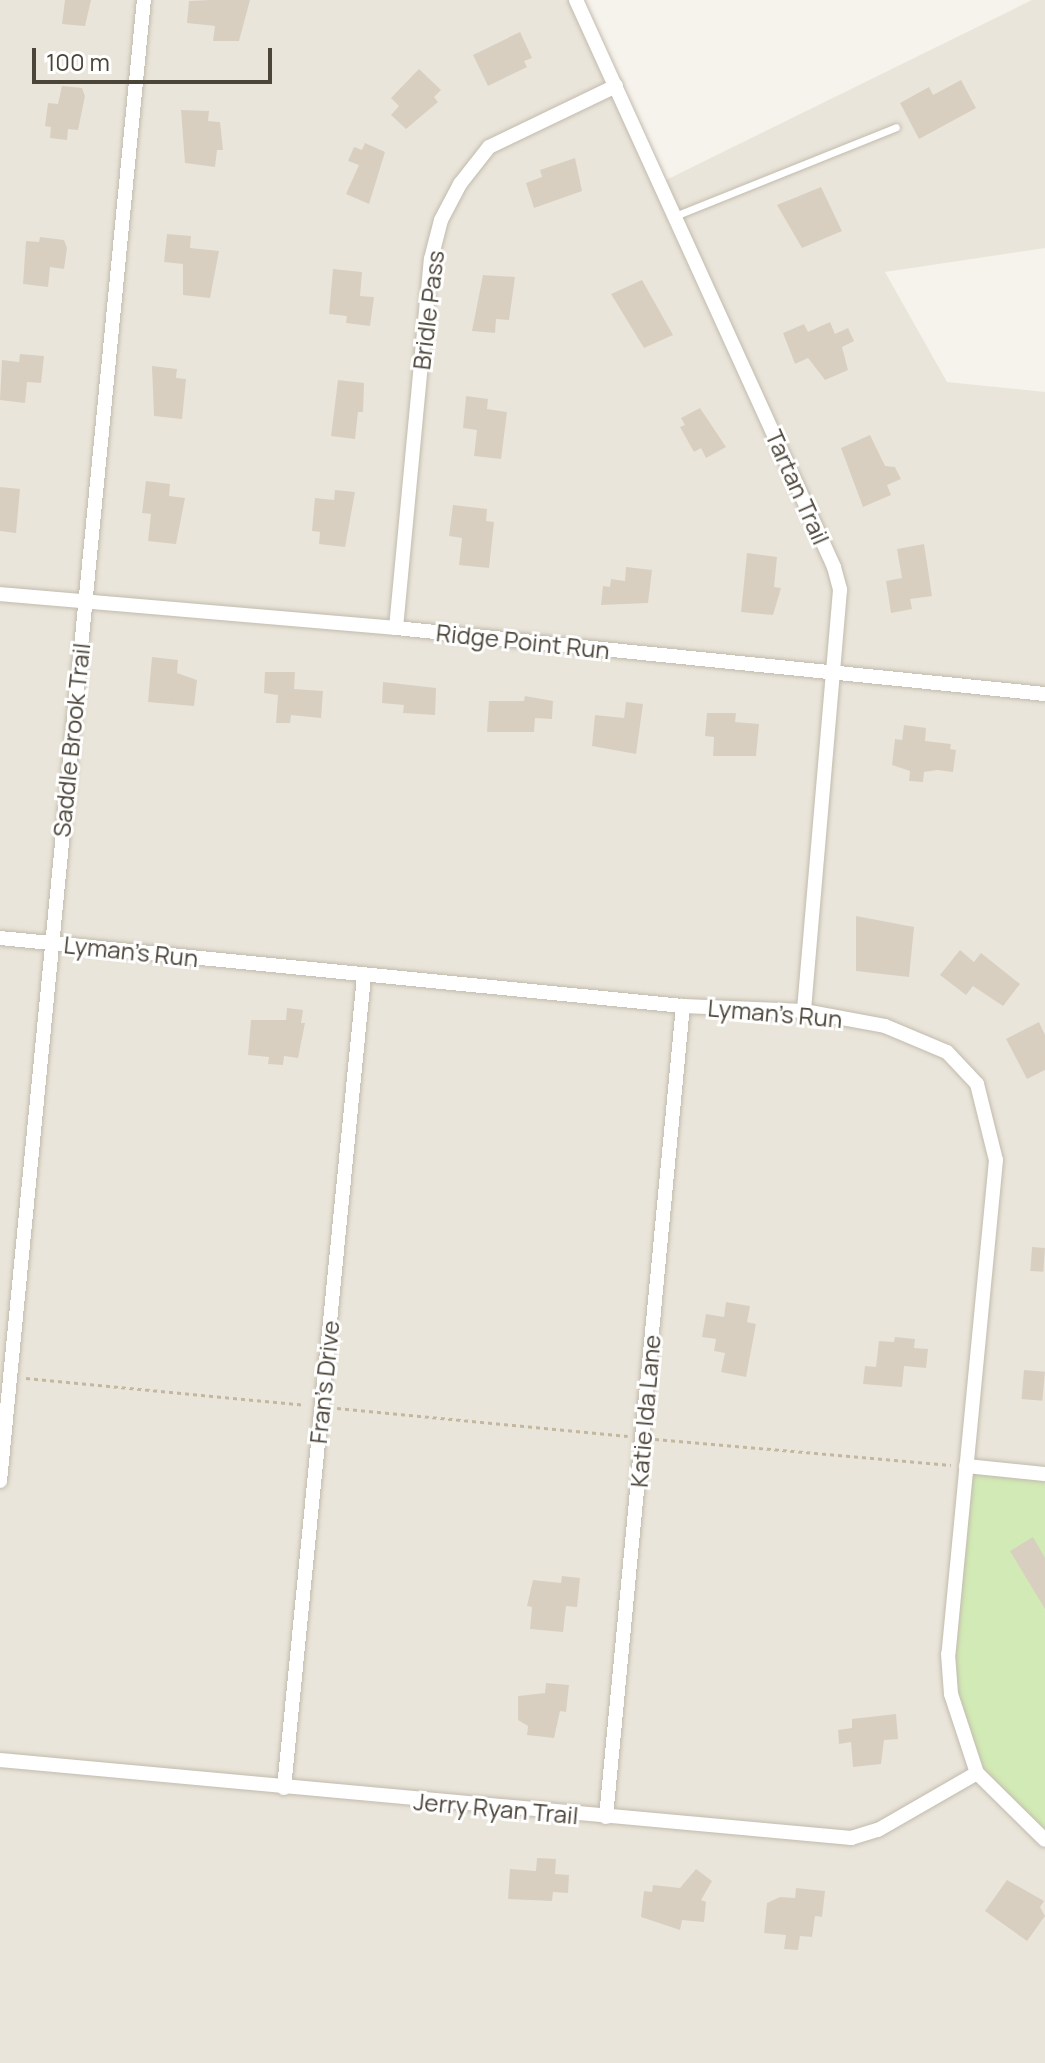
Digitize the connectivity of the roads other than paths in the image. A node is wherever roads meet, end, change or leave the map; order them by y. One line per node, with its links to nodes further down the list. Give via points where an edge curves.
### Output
1 (144, 0): 7 (street, Saddle Brook Trail)
2 (576, 0): 3 (street, Tartan Trail)
3 (616, 86): 5 (street, Tartan Trail); 8 (street, Bridle Pass, via 489,147 441,220 429,272)
4 (896, 127): 5 (lane)
5 (675, 216): 9 (street, Tartan Trail, via 834,567 840,602)
6 (0, 594): 7 (street, Ridge Point Run)
7 (84, 601): 8 (street, Ridge Point Run); 12 (street, Saddle Brook Trail)
8 (396, 628): 9 (street, Ridge Point Run)
9 (836, 674): 10 (street, Ridge Point Run); 15 (street, Tartan Trail)
10 (1045, 694)
11 (0, 938): 12 (street, Lyman's Run)
12 (51, 943): 13 (street, Lyman's Run); 18 (street, Saddle Brook Trail)
13 (364, 976): 14 (street, Lyman's Run); 21 (street, Fran's Drive)
14 (683, 1006): 15 (street, Lyman's Run); 22 (street, Katie Ida Lane)
15 (804, 1011): 16 (street, Lyman's Run, via 918,1036 947,1052 977,1084 996,1160)
16 (966, 1466): 17 (street); 20 (street, Lyman's Run, via 948,1654 951,1694)
17 (1045, 1474)
18 (0, 1481)
19 (0, 1760): 21 (street, Jerry Ryan Trail)
20 (977, 1773): 22 (street, Jerry Ryan Trail, via 878,1830 851,1838); 23 (street, Lyman's Run)
21 (284, 1788): 22 (street, Jerry Ryan Trail)
22 (606, 1817)
23 (1045, 1840)

